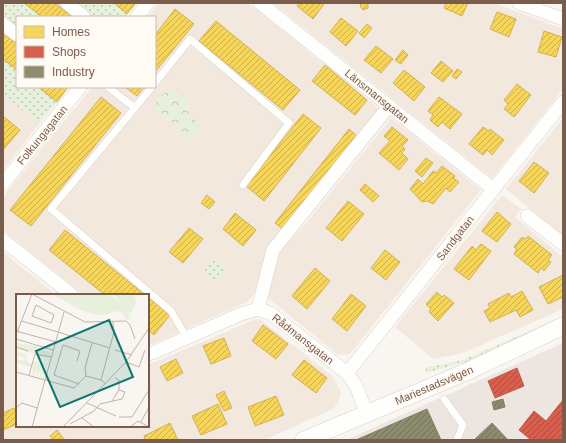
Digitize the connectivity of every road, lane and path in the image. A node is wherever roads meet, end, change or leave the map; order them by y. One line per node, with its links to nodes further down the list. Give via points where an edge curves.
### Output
1 (67, 3): 5 (street)
2 (148, 3): 6 (street)
3 (260, 3): 15 (street, Länsmansgatan)
4 (519, 3): 7 (street)
5 (83, 16)
6 (137, 16)
7 (563, 19)
8 (3, 24): 9 (street)
9 (16, 34)
10 (156, 82): 18 (lane, via 190,39 289,123)
11 (79, 88): 17 (street, Folkungagatan)
12 (109, 88): 16 (lane)
13 (151, 88): 16 (lane)
14 (563, 102): 19 (street, Sandgatan)
15 (389, 106): 19 (street, Länsmansgatan); 24 (street, via 273,250)
16 (135, 108): 26 (lane, via 51,209 171,311)
17 (3, 184)
18 (243, 185)
19 (493, 190): 28 (street, Sandgatan)
20 (527, 216): 22 (street)
21 (3, 240): 23 (street)
22 (563, 244)
23 (71, 294)
24 (258, 309): 26 (street); 28 (street, Rådmansgatan, via 270,313)
25 (562, 329): 30 (street, Mariestadsvägen)
26 (187, 338): 27 (street)
27 (149, 354)
28 (347, 373): 30 (street, Rådmansgatan, via 356,386)
29 (444, 399): 32 (lane, via 463,425)
30 (367, 414): 31 (street, Mariestadsvägen)
31 (304, 440)
32 (457, 440)

